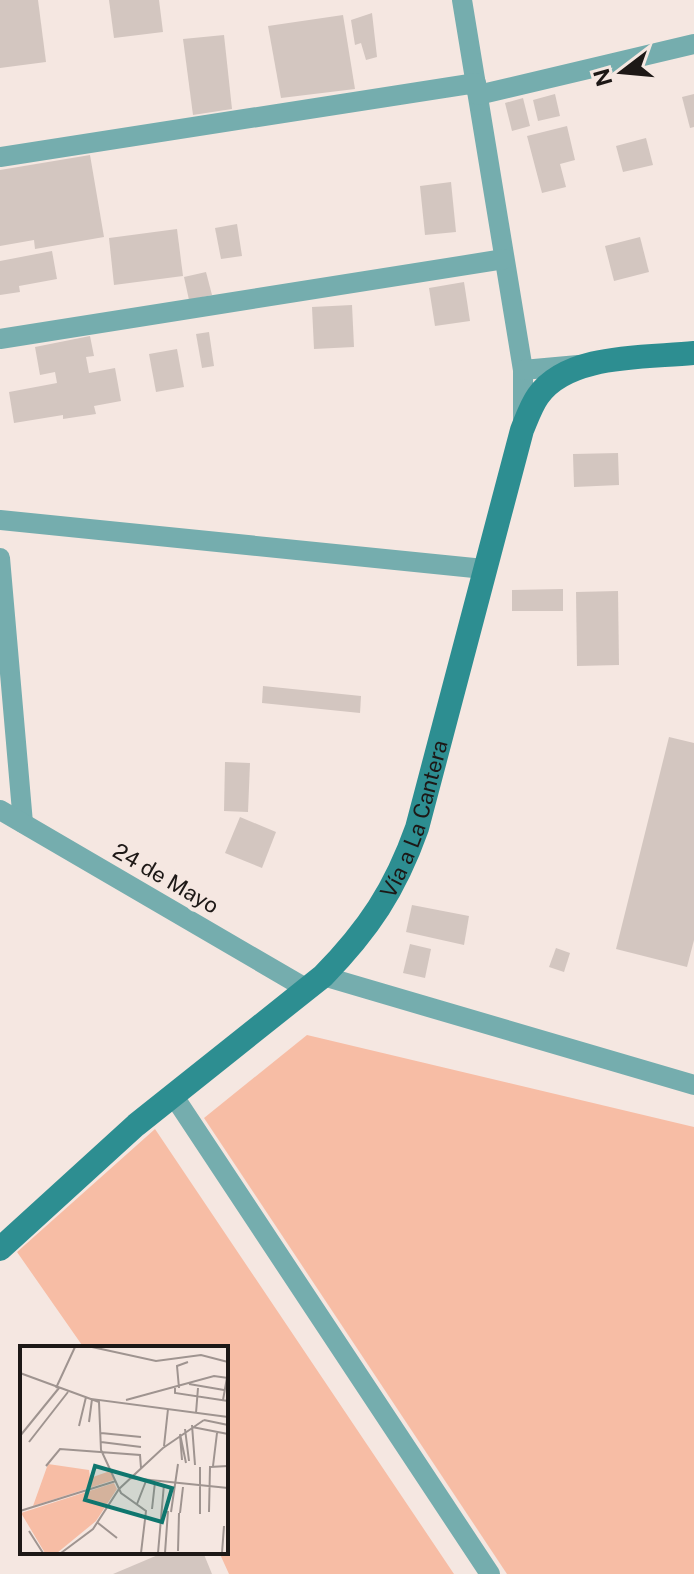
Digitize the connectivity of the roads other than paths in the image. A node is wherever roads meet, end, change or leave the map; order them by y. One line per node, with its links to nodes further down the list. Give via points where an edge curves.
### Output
1 (462, 0): 3 (street)
2 (694, 44): 3 (street)
3 (477, 89): 4 (street); 5 (street)
4 (0, 157)
5 (504, 259): 6 (street); 9 (street)
6 (0, 339)
7 (694, 353): 8 (main road, Vía a La Cantera)
8 (586, 364): 9 (street); 10 (main road, Vía a La Cantera, via 545,388)
9 (523, 370): 10 (street)
10 (522, 430): 13 (main road, Vía a La Cantera)
11 (0, 520): 13 (street)
12 (0, 558): 15 (street)
13 (484, 569): 16 (main road, Vía a La Cantera, via 407,855 367,928)
14 (0, 810): 15 (street, 24 de Mayo)
15 (23, 823): 16 (street, 24 de Mayo)
16 (315, 982): 17 (street, 24 de Mayo); 18 (main road, Vía a La Cantera)
17 (694, 1085)
18 (173, 1095): 19 (main road, Vía a La Cantera); 20 (street)
19 (0, 1249)
20 (490, 1574)

